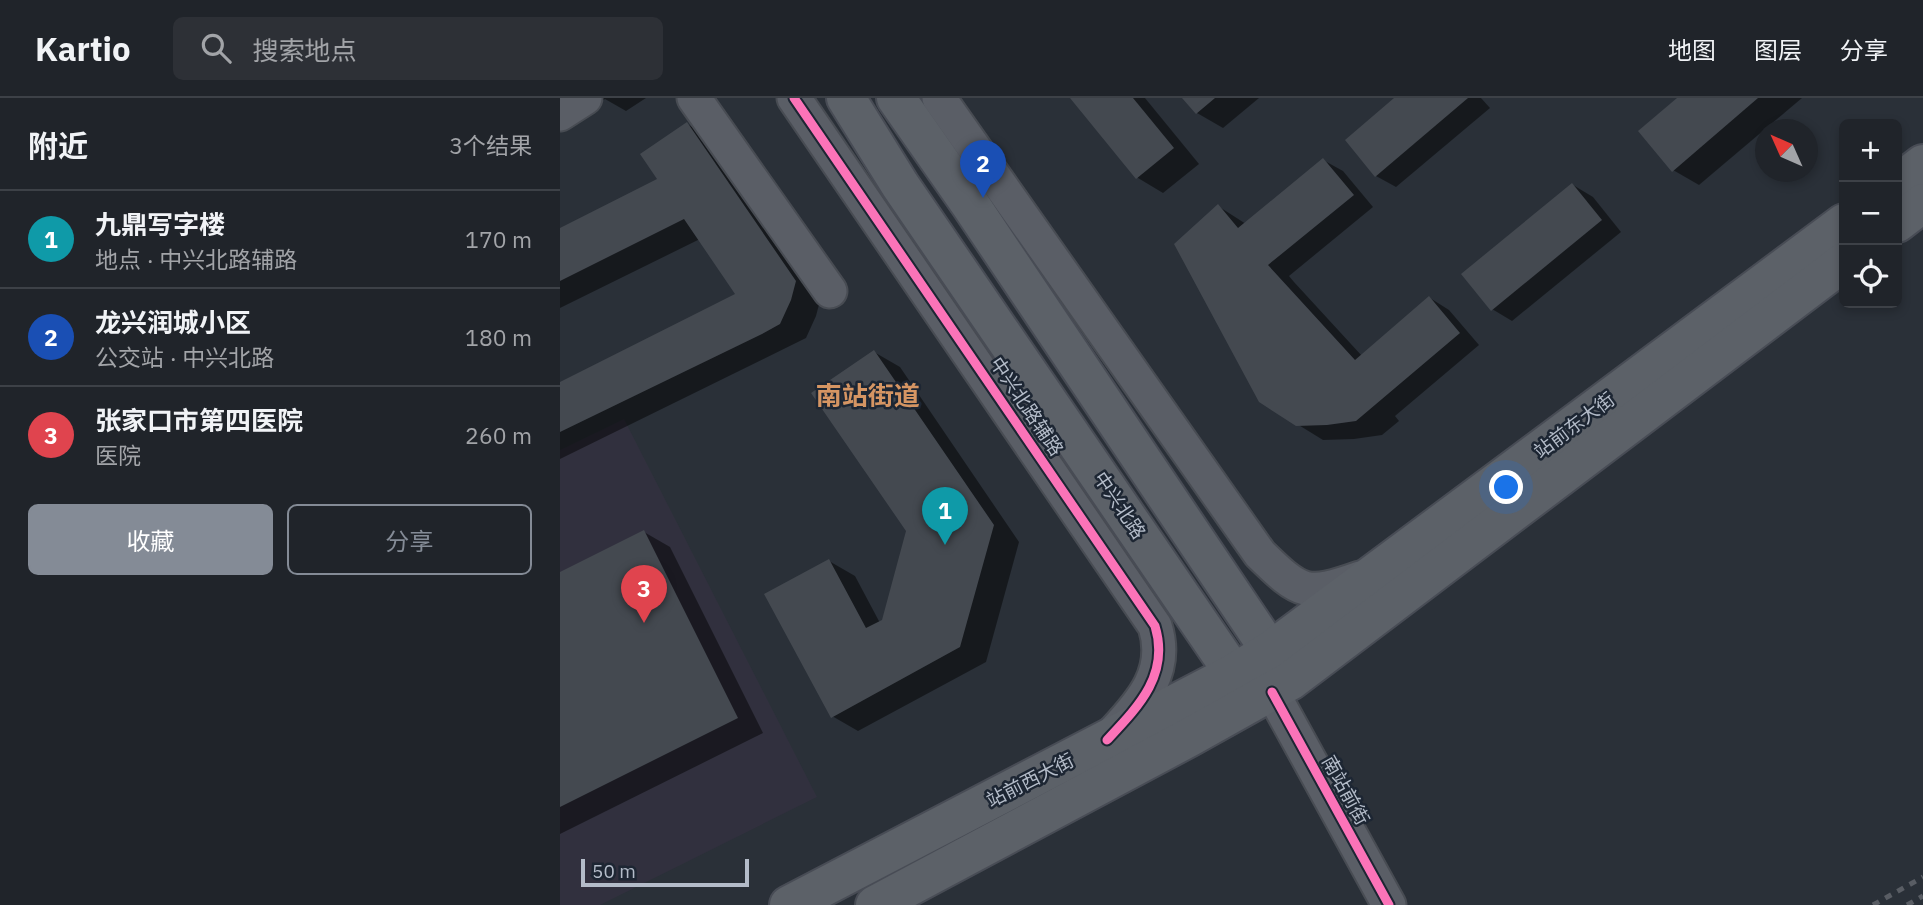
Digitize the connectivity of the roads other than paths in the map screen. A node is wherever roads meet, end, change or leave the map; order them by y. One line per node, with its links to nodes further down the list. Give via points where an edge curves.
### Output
1 (694, 98): 14 (street)
2 (794, 98): 17 (street, 中兴北路辅路, via 1155,626 1160,642 1153,679 1145,697)
3 (846, 98): 16 (main road, 中兴北路, via 900,185)
4 (896, 98): 16 (main road, via 978,215)
5 (939, 98): 15 (street, via 1260,554 1299,587 1324,591)
6 (590, 103): 7 (street)
7 (560, 114)
8 (1923, 164): 9 (main road)
9 (1900, 182)
10 (1923, 203): 11 (main road)
11 (1902, 219)
12 (1839, 227): 15 (main road, 站前东大街)
13 (1839, 266): 16 (main road, 站前东大街)
14 (830, 291)
15 (1376, 572): 16 (main road, 站前东大街)
16 (1264, 680): 17 (main road, 站前西大街); 19 (main road, 站前西大街); 20 (street, 南站前街)
17 (1107, 740): 18 (main road, 站前西大街)
18 (789, 905)
19 (874, 905)
20 (1389, 905)

